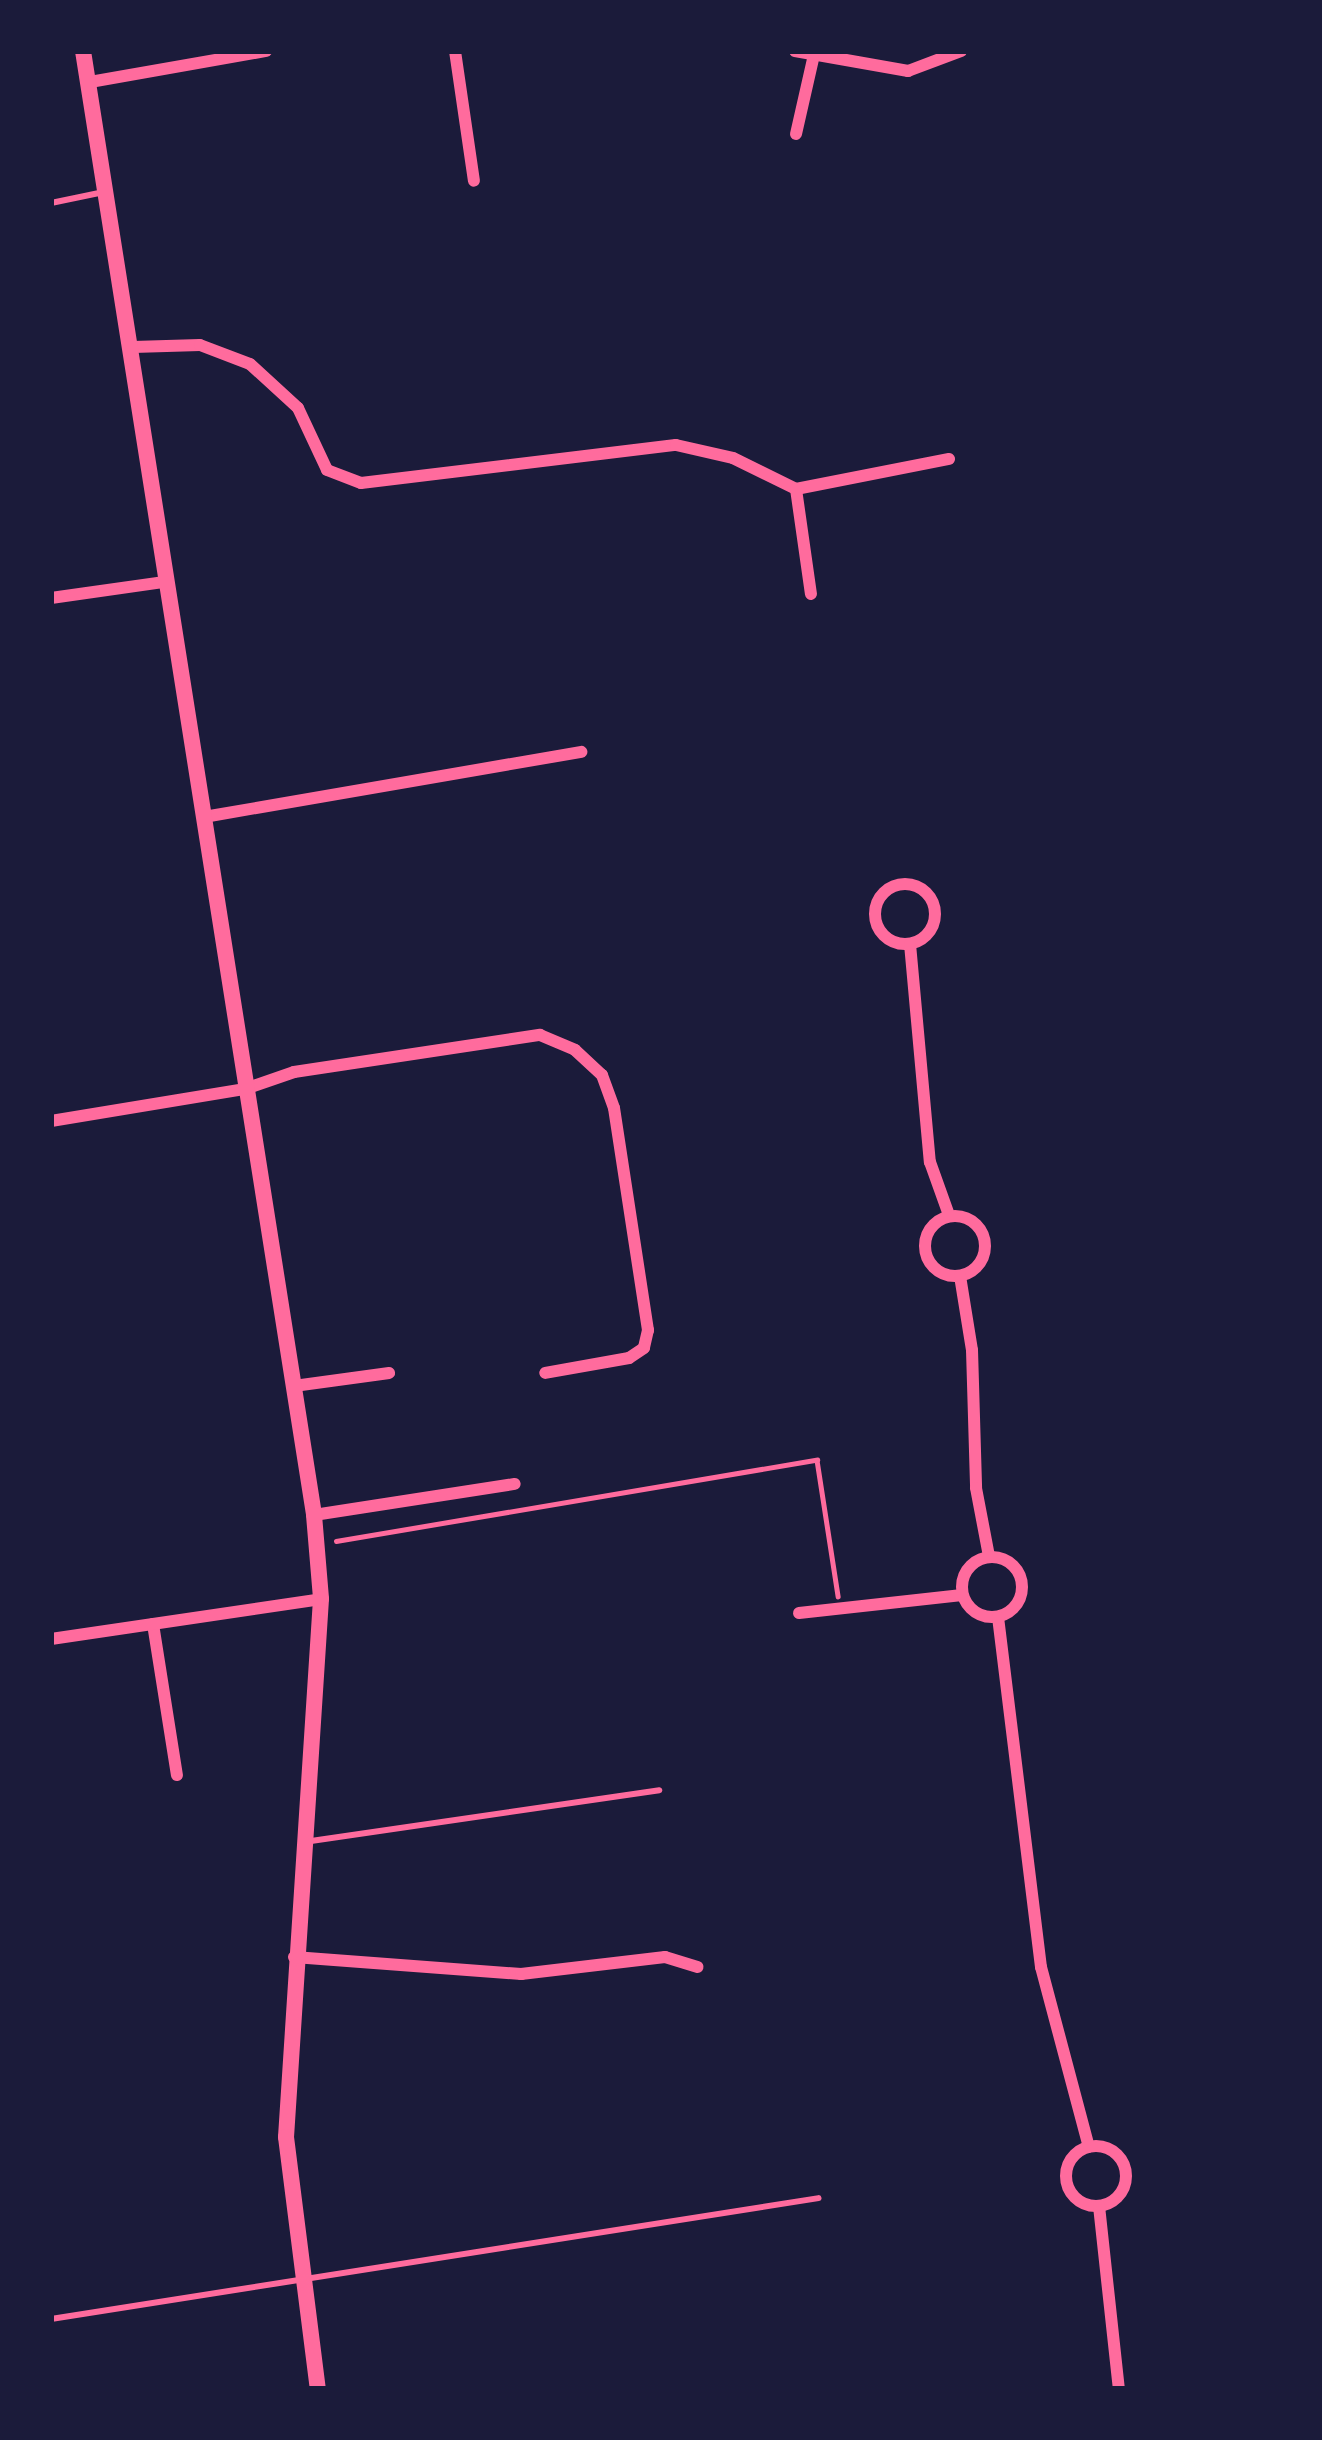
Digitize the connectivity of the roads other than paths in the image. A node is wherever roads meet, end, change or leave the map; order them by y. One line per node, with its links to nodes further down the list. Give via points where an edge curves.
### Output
1 (83, 51): 7 (street)
2 (266, 51): 7 (street)
3 (455, 51): 9 (street)
4 (795, 51): 6 (street)
5 (961, 51): 6 (street, via 908,70)
6 (813, 58): 8 (street)
7 (90, 82): 10 (street)
8 (796, 134)
9 (474, 181)
10 (107, 192): 11 (lane); 12 (street)
11 (51, 203)
12 (133, 347): 14 (street, via 200,345 250,364 298,408 327,470 361,483 676,445 734,458); 15 (street)
13 (949, 459): 14 (street)
14 (796, 488): 16 (street)
15 (163, 582): 17 (street); 19 (street)
16 (811, 594)
17 (51, 598)
18 (581, 752): 19 (street)
19 (204, 817): 21 (street)
20 (910, 944): 20 (street, via 928,935 935,907 915,885 896,885 875,916 883,934); 23 (street, via 930,1162)
21 (245, 1089): 22 (street); 26 (street, via 294,1072 540,1035 575,1050 602,1075 648,1330 644,1348 629,1358); 27 (street)
22 (51, 1121)
23 (949, 1215): 24 (street, via 928,1233 925,1251 942,1273); 24 (street, via 970,1220 983,1236 978,1265)
24 (960, 1276): 30 (street)
25 (389, 1372): 27 (street)
26 (545, 1373)
27 (294, 1386): 29 (street)
28 (515, 1484): 29 (street)
29 (314, 1515): 32 (street)
30 (989, 1556): 31 (street, via 965,1574); 34 (street, via 1016,1569 1023,1588 1016,1606)
31 (962, 1595): 33 (street); 34 (street, via 980,1615)
32 (321, 1599): 35 (street); 39 (street)
33 (800, 1613)
34 (998, 1617): 42 (street, via 1041,1967)
35 (153, 1624): 36 (street); 37 (street)
36 (51, 1640)
37 (177, 1775)
38 (659, 1790): 39 (lane)
39 (302, 1843): 40 (street)
40 (292, 1957): 41 (street, via 521,1974 665,1957); 45 (street, via 286,2138)
41 (698, 1966)
42 (1089, 2147): 44 (street, via 1072,2158 1067,2186 1080,2202); 44 (street, via 1117,2154 1126,2172 1117,2198)
43 (819, 2198): 45 (lane)
44 (1099, 2206): 48 (street)
45 (298, 2278): 46 (lane); 47 (street)
46 (51, 2318)
47 (318, 2389)
48 (1119, 2389)

